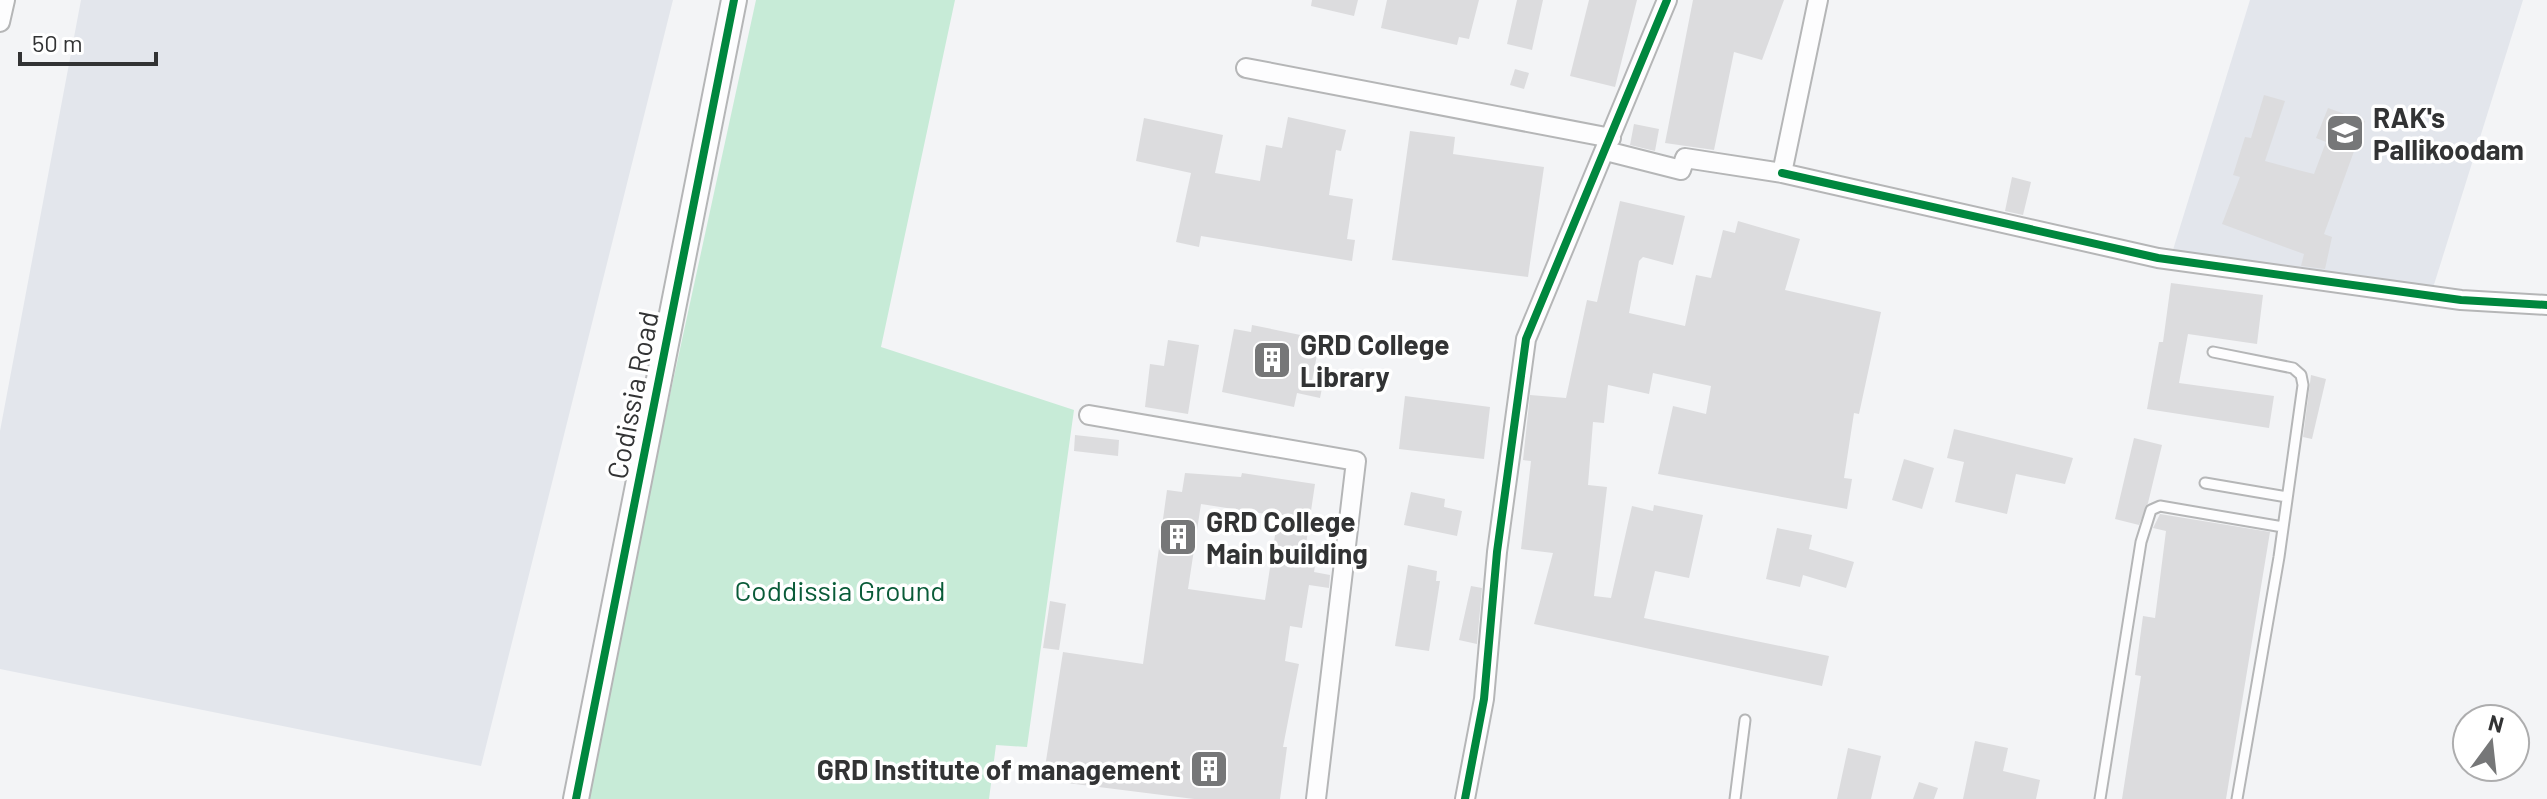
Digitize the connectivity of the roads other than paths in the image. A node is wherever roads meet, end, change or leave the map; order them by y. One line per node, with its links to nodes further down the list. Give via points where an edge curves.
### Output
1 (5, 0): 5 (street)
2 (734, 0): 16 (street, Codissia Road)
3 (1667, 0): 7 (street)
4 (1818, 0): 8 (street)
5 (0, 22)
6 (1246, 68): 7 (street)
7 (1608, 145): 8 (street, via 1681,170 1685,158); 18 (street, via 1526,339 1497,552 1484,699)
8 (1782, 173): 9 (street, via 2158,258 2461,300)
9 (2547, 305)
10 (2213, 352): 13 (lane, via 2293,368 2301,375)
11 (1089, 415): 17 (street, via 1356,461)
12 (2205, 483): 13 (lane)
13 (2287, 497): 14 (lane)
14 (2283, 527): 20 (lane, via 2160,506 2151,510 2141,542); 21 (lane)
15 (1745, 720): 19 (lane)
16 (576, 799)
17 (1316, 799)
18 (1465, 799)
19 (1735, 799)
20 (2100, 799)
21 (2237, 799)

